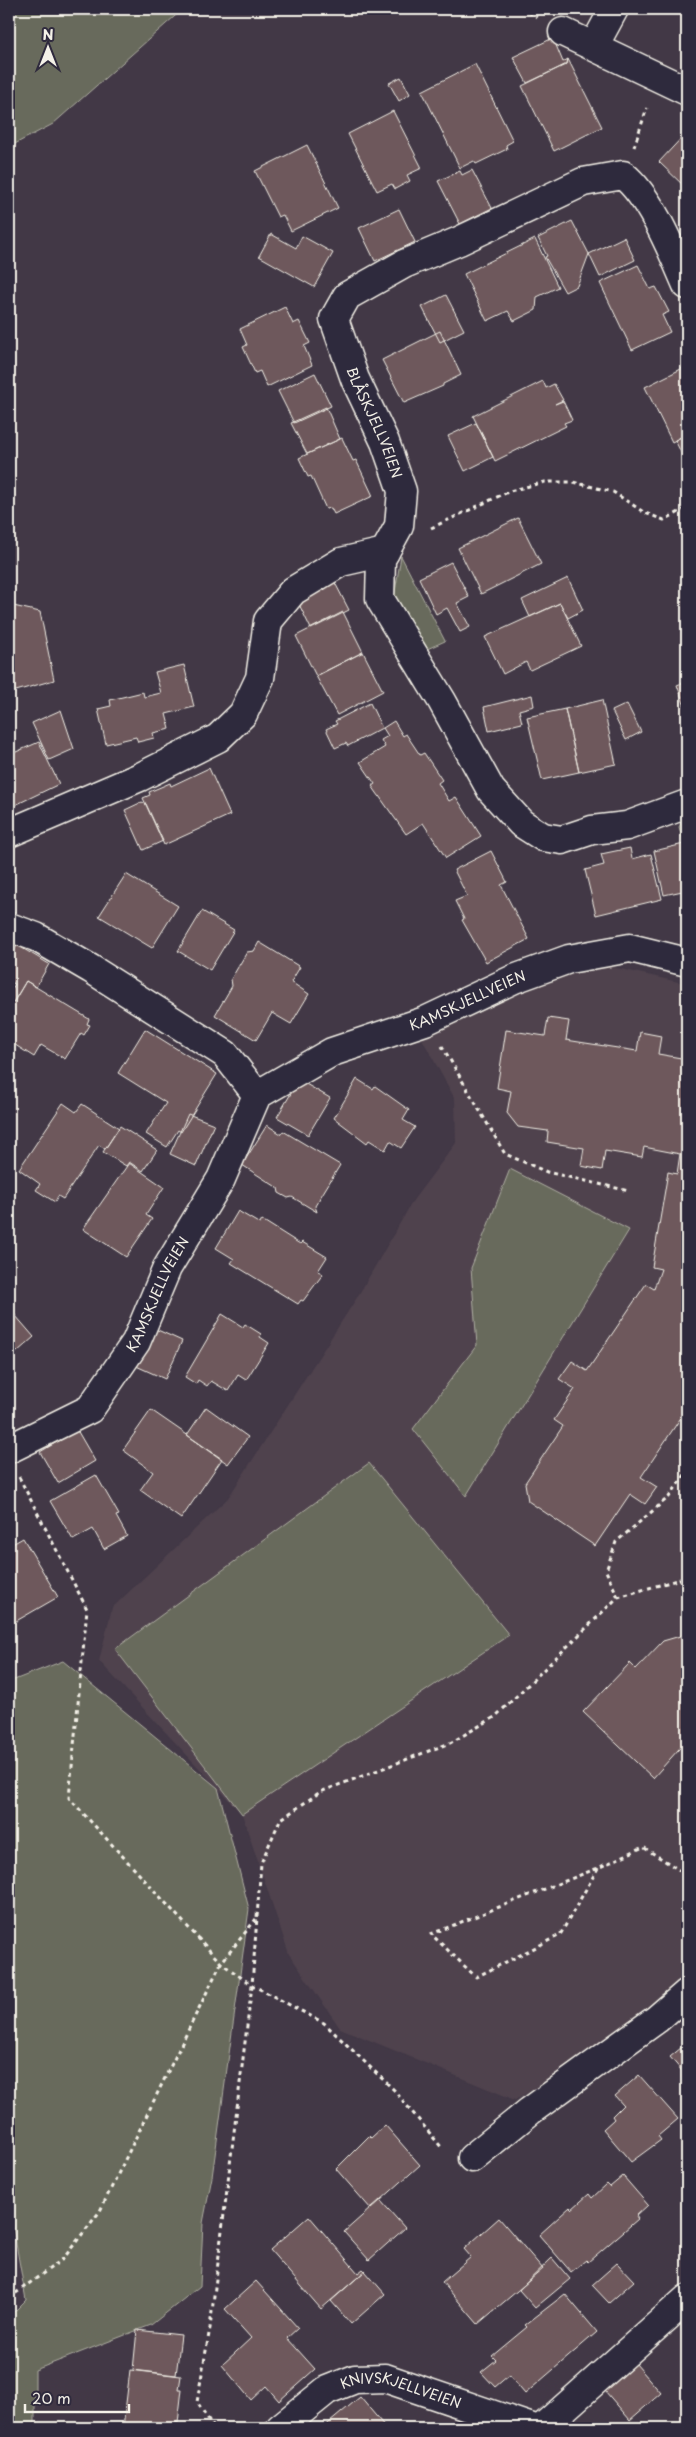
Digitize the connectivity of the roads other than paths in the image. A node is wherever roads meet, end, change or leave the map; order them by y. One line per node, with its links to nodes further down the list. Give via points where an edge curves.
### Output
1 (614, 9): 3 (street)
2 (563, 32): 3 (street)
3 (594, 46): 4 (street)
4 (687, 91)
5 (687, 286): 6 (street, BLÅSKJELLVEIEN, via 672,250 636,186 623,175 583,182 404,264 347,296 334,319 354,379 385,442 402,491 399,526)
6 (385, 552): 7 (street, BLÅSKJELLVEIEN, via 380,599 491,790 521,823 543,836 562,840 592,830 627,826); 8 (street, via 341,562 293,591 268,621 260,678 243,714 218,738 140,778)
7 (687, 804)
8 (9, 833)
9 (9, 927): 11 (street, via 36,937 84,964 225,1054)
10 (687, 962): 11 (street, KAMSKJELLVEIEN, via 630,948 568,959 514,979 424,1021 332,1052)
11 (257, 1095): 12 (street, KAMSKJELLVEIEN, via 221,1179 166,1268 136,1342 90,1409)
12 (13, 1461)
13 (687, 1993): 14 (street)
14 (472, 2158)
15 (687, 2299): 18 (street)
16 (280, 2428): 17 (street, KNIVSKJELLVEIEN, via 327,2390 355,2379 385,2378)
17 (532, 2428)
18 (542, 2428)

